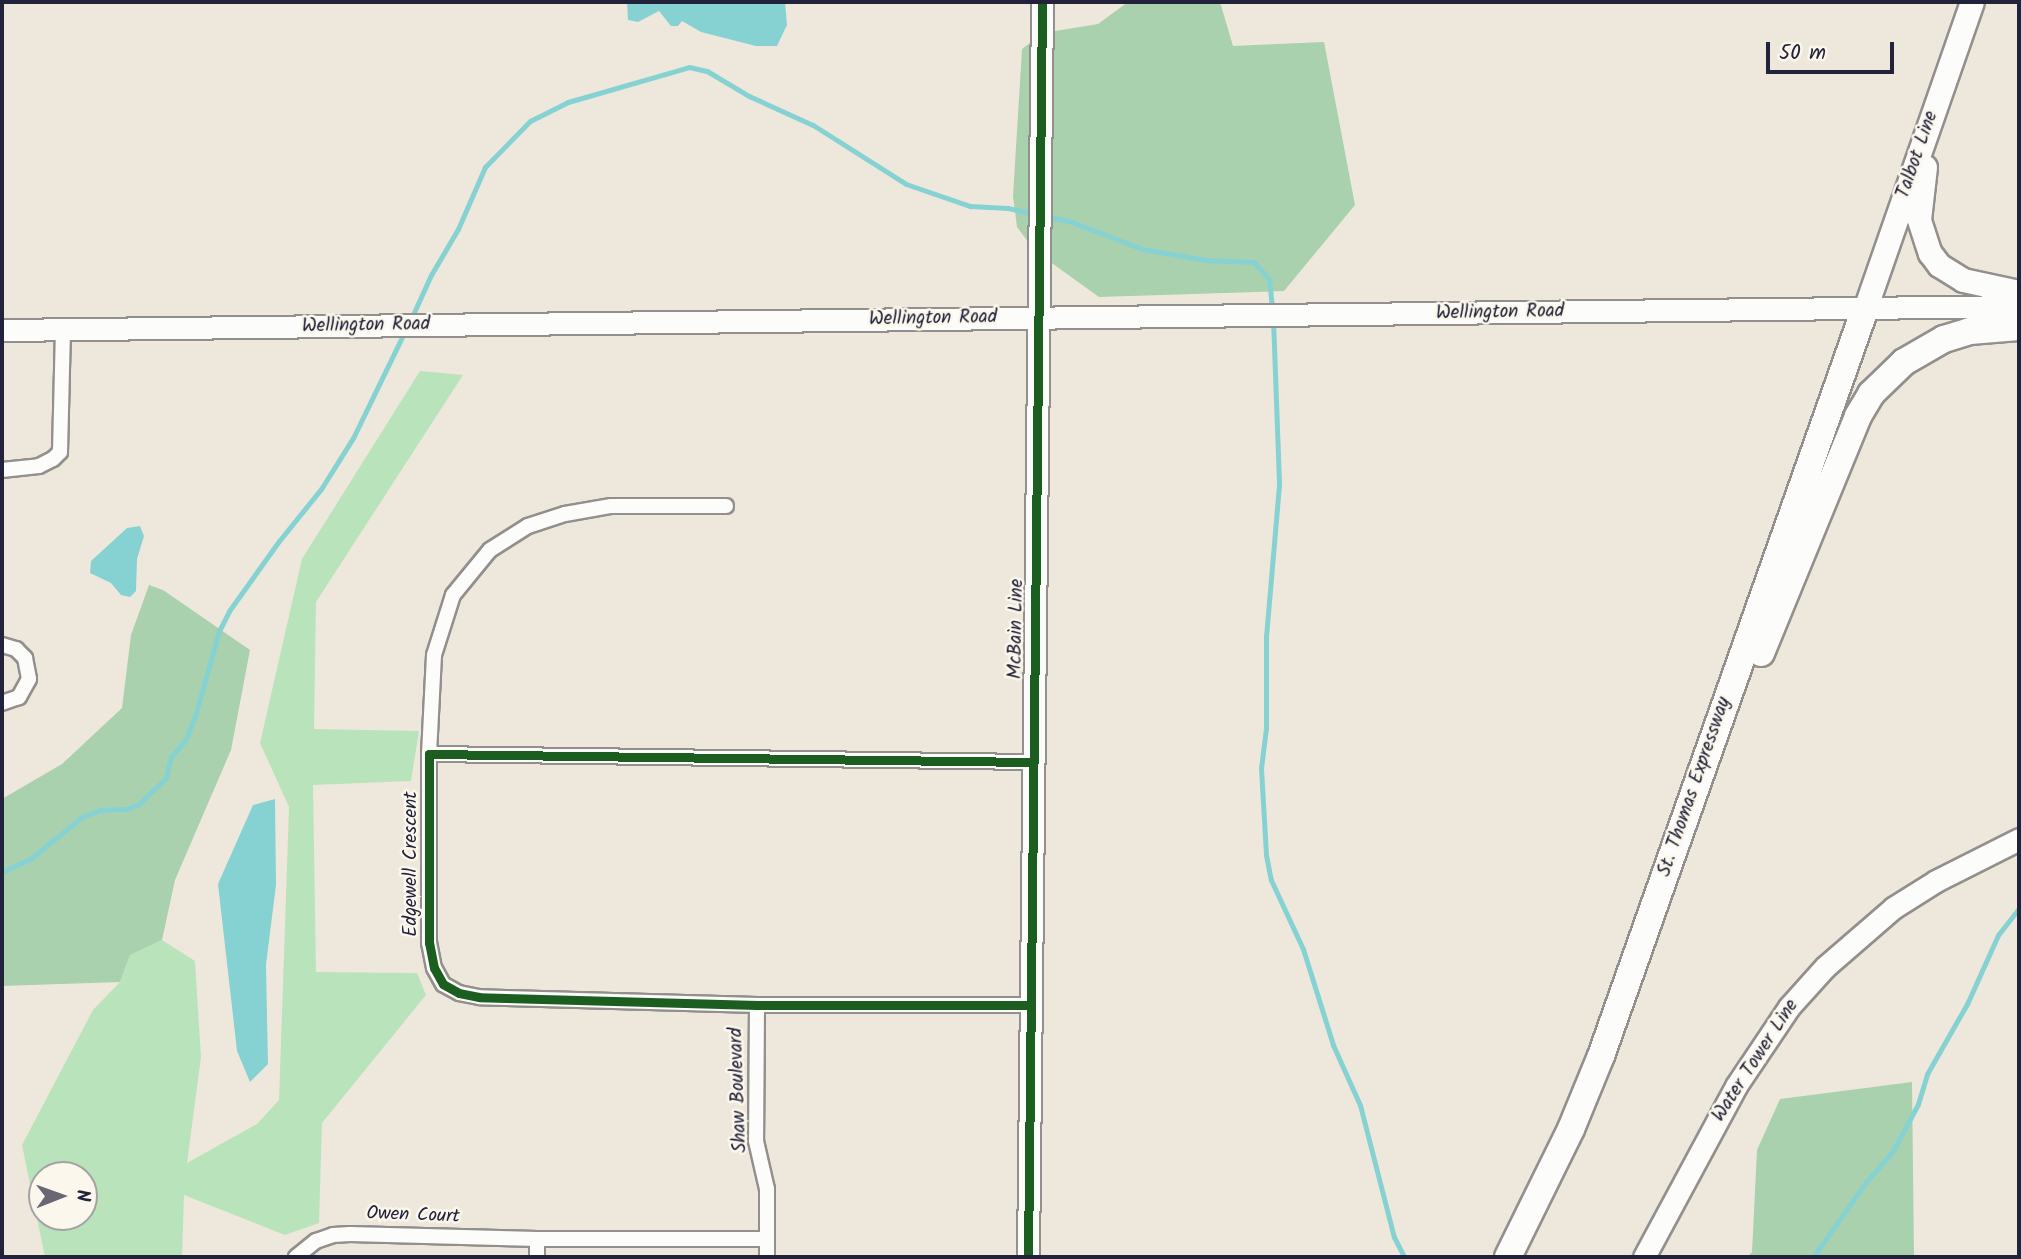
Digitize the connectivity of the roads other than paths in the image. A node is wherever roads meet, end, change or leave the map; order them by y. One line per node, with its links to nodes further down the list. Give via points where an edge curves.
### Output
1 (1042, 2): 7 (main road, McBain Line)
2 (1972, 2): 3 (main road, Talbot Line)
3 (1935, 107): 4 (main road, via 1920,202 1923,238 1939,265 1963,279); 6 (main road, Talbot Line)
4 (2019, 292)
5 (2019, 306): 6 (main road, Wellington Road)
6 (1865, 309): 7 (main road, Wellington Road); 18 (highway, St. Thomas Expressway)
7 (1040, 318): 9 (main road, Wellington Road); 16 (main road, McBain Line)
8 (2019, 327): 18 (highway, via 1970,331 1925,348 1888,376 1857,416)
9 (63, 329): 10 (main road, Wellington Road); 11 (street, via 60,452 39,466)
10 (2, 330)
11 (2, 470)
12 (726, 506): 15 (street, via 611,506 565,513 528,526 490,550 453,595 433,655)
13 (2, 645): 14 (street, via 25,657 29,679 19,697)
14 (2, 703)
15 (429, 754): 16 (street); 19 (street, Edgewell Crescent, via 429,943 443,984 479,997)
16 (1032, 762): 20 (main road, McBain Line)
17 (2019, 839): 28 (main road, Water Tower Line, via 1893,908 1825,967 1789,1007 1736,1086)
18 (1633, 962): 27 (highway, St. Thomas Expressway, via 1571,1129)
19 (757, 1004): 20 (street, Edgewell Crescent); 22 (street, Shaw Boulevard, via 756,1141 767,1189)
20 (1030, 1005): 26 (main road, McBain Line)
21 (537, 1239): 22 (street, Owen Court); 23 (street, Owen Court, via 333,1235); 24 (street)
22 (767, 1239): 25 (street, Shaw Boulevard)
23 (296, 1257)
24 (537, 1257)
25 (767, 1257)
26 (1028, 1257)
27 (1508, 1257)
28 (1644, 1257)

